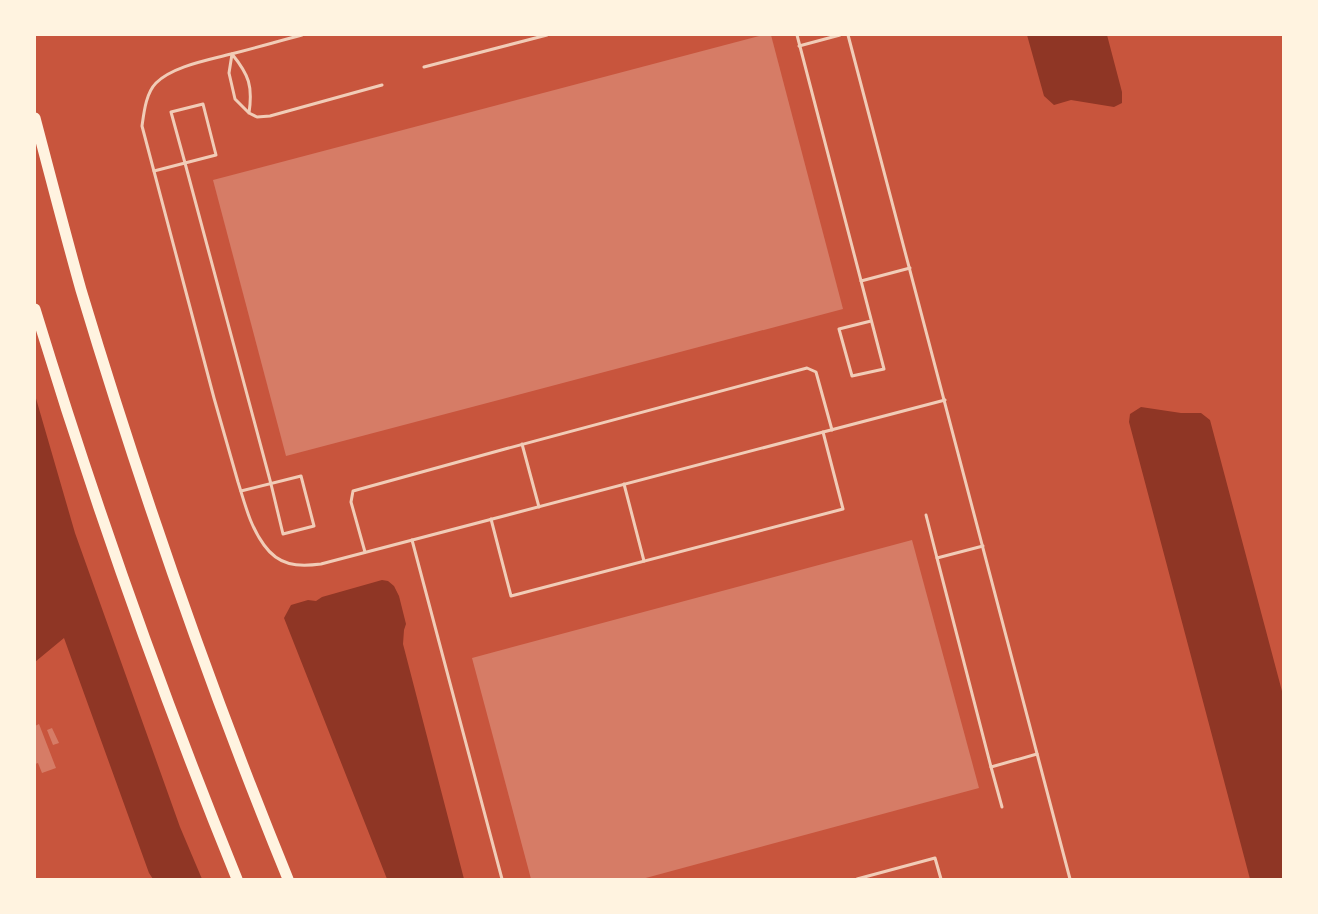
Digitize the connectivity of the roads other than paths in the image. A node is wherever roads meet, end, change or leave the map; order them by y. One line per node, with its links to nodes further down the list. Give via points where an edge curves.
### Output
1 (302, 35): 7 (lane)
2 (547, 35): 8 (lane)
3 (796, 35): 6 (lane)
4 (840, 35): 6 (lane)
5 (848, 35): 14 (lane)
6 (800, 46): 15 (lane)
7 (232, 54): 10 (lane, via 245,70 252,96); 10 (lane, via 229,73 235,99); 13 (lane, via 167,74 155,84 144,109 142,126)
8 (424, 67)
9 (382, 85): 10 (lane, via 270,116 257,117)
10 (249, 113)
11 (35, 118): 37 (highway, via 81,288 153,518 248,781)
12 (185, 163): 12 (lane, via 171,112 203,104 216,155); 13 (lane); 22 (lane)
13 (154, 171): 24 (lane)
14 (910, 268): 15 (lane); 18 (lane)
15 (861, 281): 17 (lane)
16 (35, 309): 36 (highway, via 125,584 201,792)
17 (871, 320): 17 (lane, via 839,329 852,376 884,369)
18 (945, 400): 19 (lane); 29 (lane)
19 (832, 430): 20 (lane); 21 (lane, via 816,372 806,368)
20 (823, 432): 23 (lane); 32 (lane, via 843,509)
21 (522, 444): 25 (lane); 30 (lane, via 353,491 351,502)
22 (271, 484): 22 (lane, via 301,476 314,526 284,534); 24 (lane)
23 (624, 484): 25 (lane); 32 (lane)
24 (241, 491): 30 (lane, via 254,529 264,546 290,564 321,564)
25 (539, 506): 27 (lane)
26 (926, 515): 31 (lane)
27 (492, 519): 28 (lane); 32 (lane, via 511,596)
28 (412, 540): 30 (lane); 38 (lane)
29 (983, 546): 31 (lane); 33 (lane)
30 (365, 552)
31 (937, 558): 34 (lane)
32 (644, 561)
33 (1038, 754): 34 (lane); 41 (lane)
34 (991, 767): 35 (lane)
35 (1002, 808)
36 (237, 879)
37 (288, 879)
38 (502, 879)
39 (857, 879): 40 (lane, via 935,858)
40 (941, 879)
41 (1070, 879)

